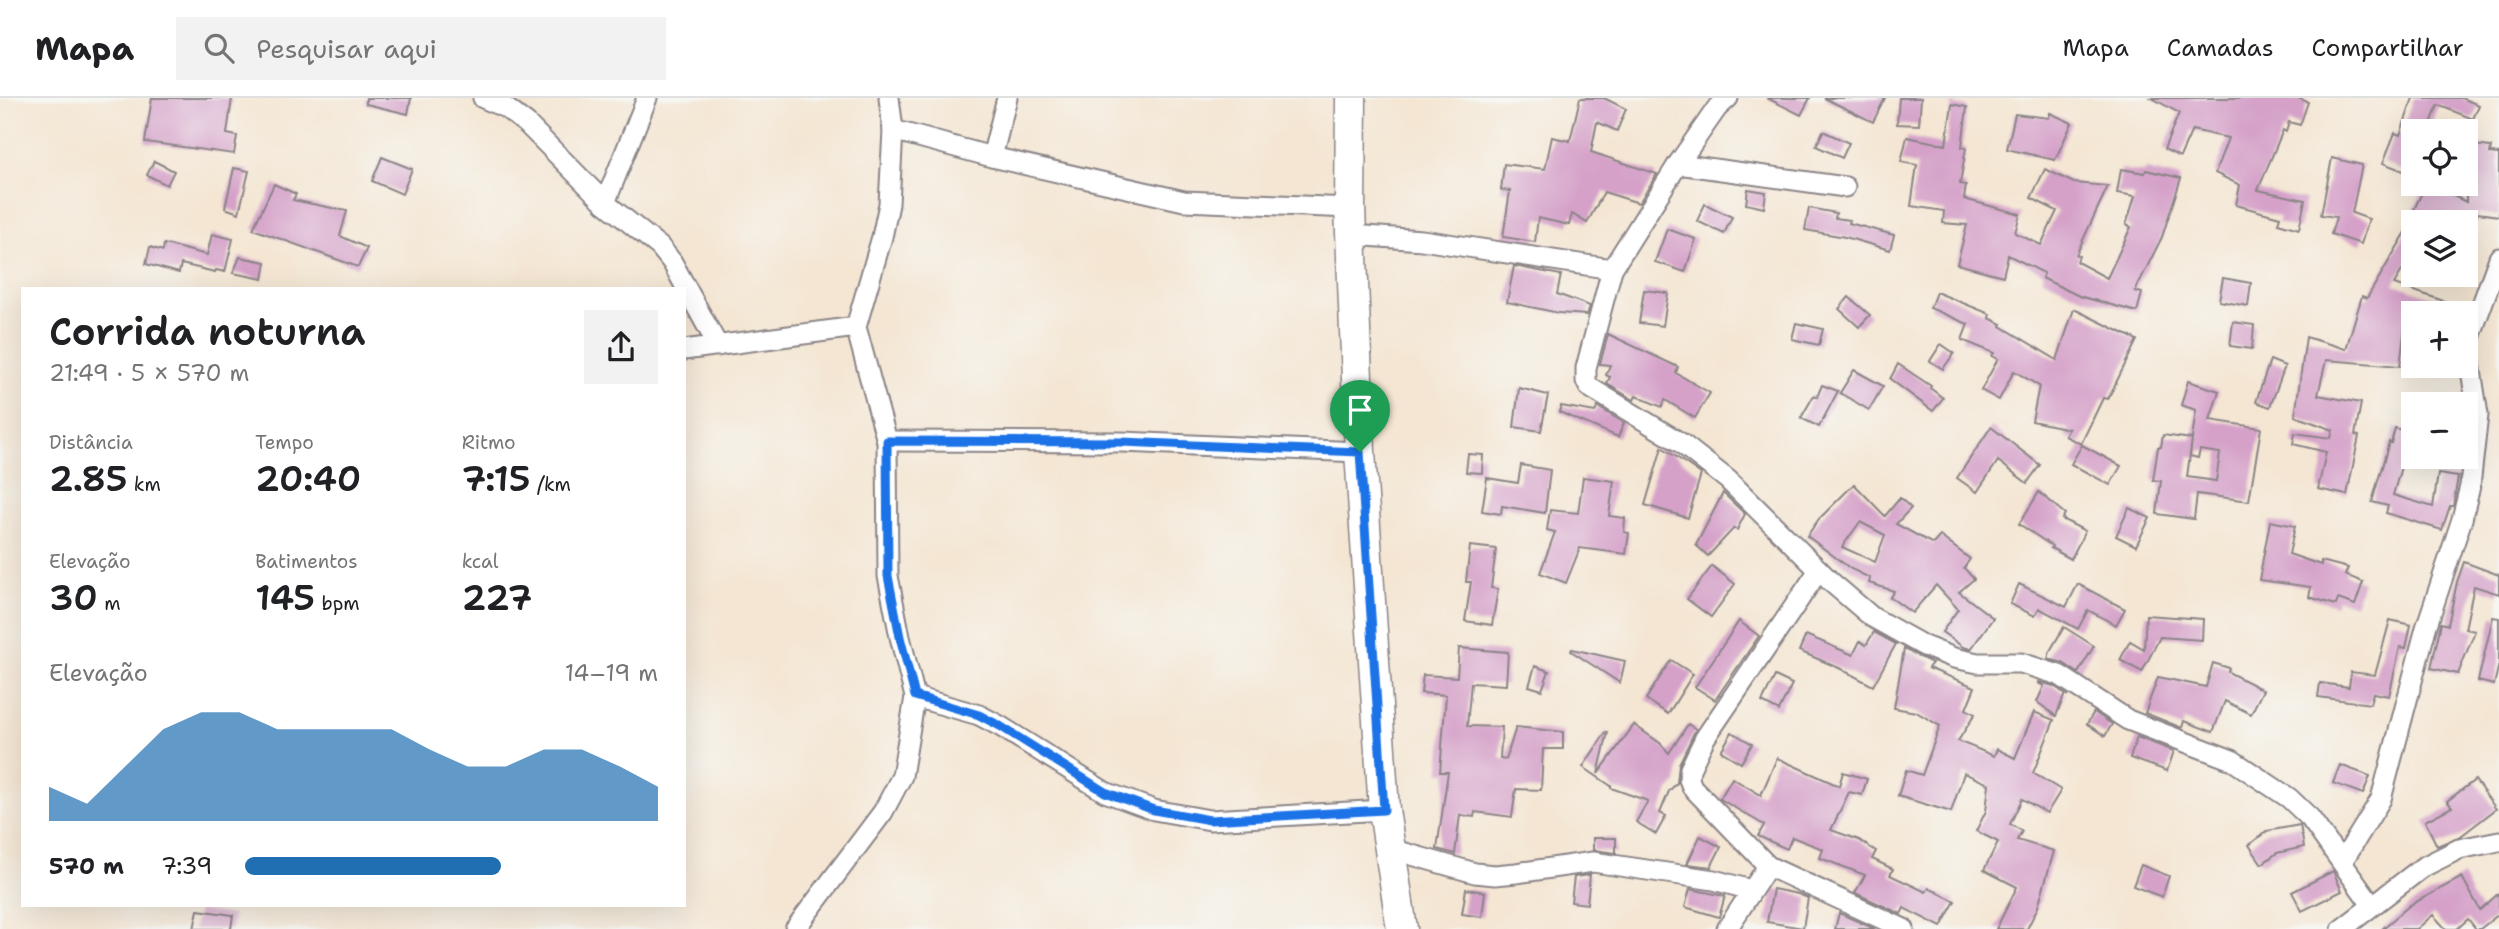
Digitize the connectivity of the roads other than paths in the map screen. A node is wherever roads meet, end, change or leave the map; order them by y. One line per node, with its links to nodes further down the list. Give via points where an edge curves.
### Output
1 (484, 98): 11 (street, via 527,124)
2 (647, 98): 11 (street)
3 (889, 98): 7 (street)
4 (1007, 98): 8 (street)
5 (1351, 98): 12 (main road)
6 (1728, 98): 9 (street)
7 (893, 130): 8 (street); 17 (street, via 889,204)
8 (992, 157): 12 (street, via 1184,201)
9 (1678, 164): 10 (street); 14 (street)
10 (1845, 187)
11 (605, 203): 15 (street, via 660,247)
12 (1351, 221): 14 (street, via 1422,240); 21 (main road)
13 (2499, 258): 27 (street, via 2469,340 2478,415 2462,519 2426,628 2382,799)
14 (1612, 270): 22 (street, via 1586,368 1589,387 1681,443 1728,480)
15 (686, 287)
16 (686, 288): 18 (street)
17 (856, 327): 18 (street); 20 (street)
18 (718, 346): 19 (street)
19 (686, 350)
20 (887, 441): 21 (street, via 1122,442); 23 (street, via 888,576)
21 (1360, 452): 24 (main road)
22 (1819, 570): 27 (street, via 1871,617 1924,646 1954,658 2021,663 2059,675 2128,720 2231,760 2289,798); 28 (street, via 1705,738 1690,768 1692,787)
23 (915, 696): 24 (street, via 979,715 1105,792 1154,810 1210,820); 31 (street, via 902,776 883,812)
24 (1384, 810): 26 (main road)
25 (2499, 841): 30 (street, via 2459,849 2423,867)
26 (1391, 849): 29 (street, via 1475,873 1506,874 1593,862); 32 (main road)
27 (2342, 862): 30 (street)
28 (1768, 866): 29 (street); 34 (street)
29 (1751, 890): 33 (street)
30 (2372, 905): 35 (street)
31 (795, 929)
32 (1402, 929)
33 (1727, 929)
34 (1904, 929)
35 (2342, 929)

